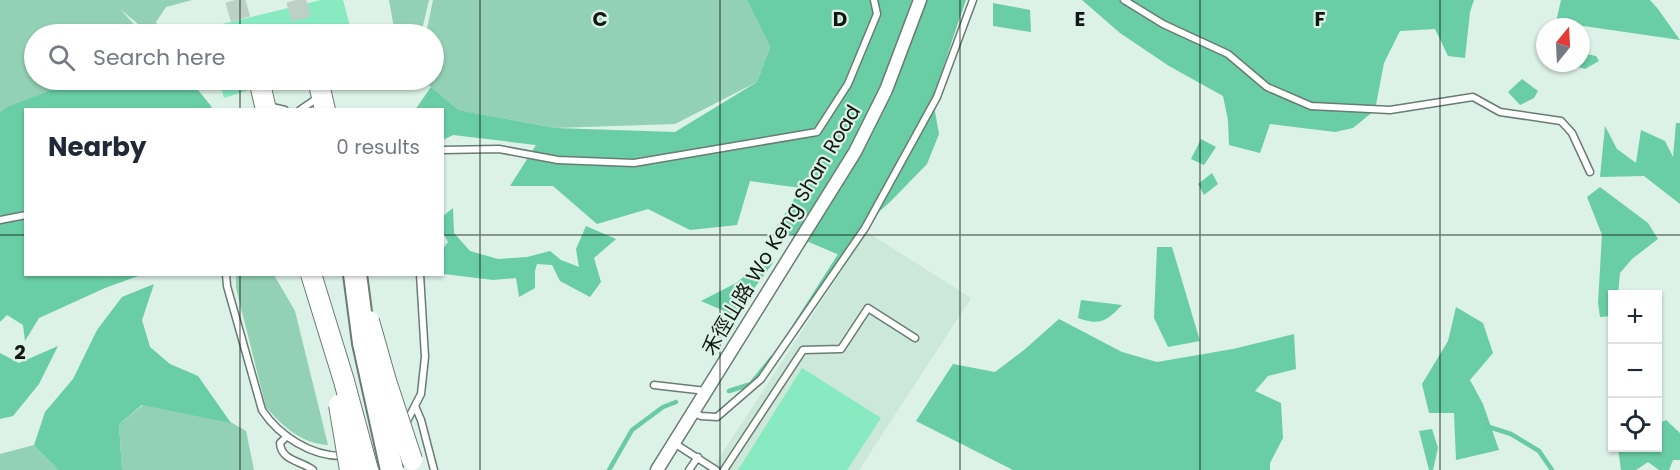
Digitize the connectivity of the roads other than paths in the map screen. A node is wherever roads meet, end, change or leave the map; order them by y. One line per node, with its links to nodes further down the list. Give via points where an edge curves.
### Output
1 (874, 0): 9 (lane, via 877,14 848,84 818,132 634,163 558,159 499,149)
2 (920, 0): 21 (street, 禾徑山路 Wo Keng Shan Road, via 886,90 855,152)
3 (973, 0): 23 (lane, via 937,97 865,228 761,379 717,417)
4 (1124, 0): 10 (lane, via 1163,24 1228,54 1267,87 1311,106 1390,110 1473,97 1500,112 1561,121 1572,133)
5 (323, 100): 8 (lane)
6 (264, 101): 7 (lane)
7 (280, 108)
8 (305, 108)
9 (444, 150)
10 (1590, 172)
11 (24, 215): 12 (lane)
12 (0, 220)
13 (226, 276): 24 (lane, via 262,410)
14 (310, 276): 30 (highway, bridge)
15 (311, 276): 28 (highway, bridge)
16 (357, 276): 31 (highway, bridge, via 364,343)
17 (358, 276): 32 (highway, bridge, via 386,381)
18 (420, 276): 22 (lane, via 425,357 422,394)
19 (915, 338): 37 (lane, via 868,308 841,349 803,350)
20 (654, 385): 21 (lane)
21 (706, 391): 23 (street, 禾徑山路 Wo Keng Shan Road)
22 (415, 406): 26 (lane, via 401,431); 33 (lane)
23 (693, 412): 25 (street, 禾徑山路 Wo Keng Shan Road)
24 (286, 436): 28 (lane, via 318,454); 29 (lane, via 280,450)
25 (674, 443): 27 (lane); 34 (street, 禾徑山路 Wo Keng Shan Road)
26 (376, 448)
27 (698, 457): 35 (lane); 36 (lane)
28 (367, 461)
29 (313, 470)
30 (350, 470)
31 (392, 470)
32 (416, 470)
33 (434, 470)
34 (657, 470)
35 (688, 470)
36 (716, 470)
37 (724, 470)

